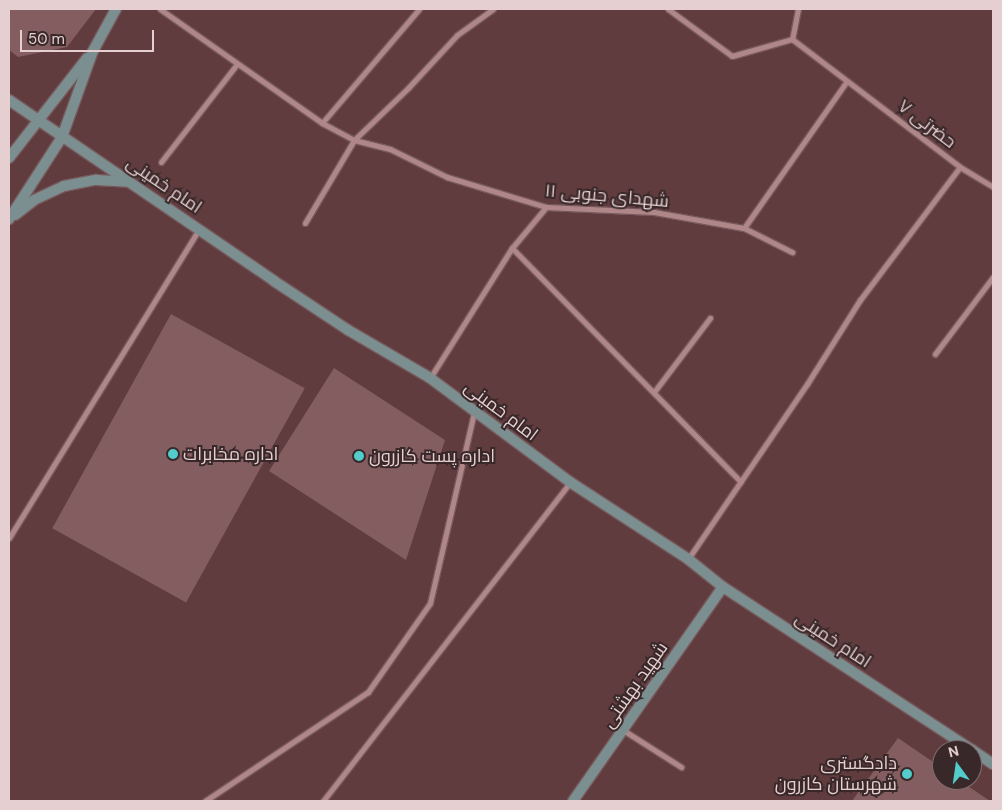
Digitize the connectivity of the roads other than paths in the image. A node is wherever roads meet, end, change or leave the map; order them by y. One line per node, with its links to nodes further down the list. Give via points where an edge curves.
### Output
1 (116, 9): 8 (main road)
2 (160, 9): 9 (street, ۱۱ شهدای جنوبی)
3 (419, 9): 13 (street)
4 (493, 9): 15 (street, via 457,35)
5 (668, 9): 7 (street, via 732,56)
6 (798, 9): 7 (street)
7 (792, 39): 10 (street, حضرتی ۷)
8 (92, 51): 12 (main road); 14 (main road)
9 (237, 64): 13 (street, ۱۱ شهدای جنوبی); 17 (street)
10 (847, 81): 18 (street, حضرتی ۷); 24 (street)
11 (9, 100): 12 (main road, امام خمینی)
12 (38, 120): 14 (main road, امام خمینی); 16 (main road)
13 (322, 123): 15 (street, ۱۱ شهدای جنوبی)
14 (62, 136): 19 (main road, امام خمینی); 22 (main road)
15 (354, 140): 21 (street, ۱۱ شهدای جنوبی, via 390,149 447,177); 23 (street)
16 (9, 158)
17 (161, 162)
18 (960, 167): 20 (street, حضرتی ۷); 35 (street, via 860,300)
19 (130, 182): 22 (main road, via 96,180 64,186 34,200); 25 (main road, امام خمینی)
20 (993, 188)
21 (546, 207): 24 (street, ۱۱ شهدای جنوبی, via 654,212); 26 (street)
22 (9, 220)
23 (304, 223)
24 (744, 228): 27 (street, ۱۱ شهدای جنوبی)
25 (199, 229): 31 (main road, امام خمینی, via 348,330); 36 (street)
26 (512, 248): 31 (street); 32 (street)
27 (792, 252)
28 (993, 277): 30 (street)
29 (710, 318): 32 (street)
30 (935, 354)
31 (430, 378): 33 (main road, امام خمینی)
32 (654, 392): 35 (street)
33 (474, 412): 34 (main road, امام خمینی); 42 (street, via 430,602 368,692)
34 (570, 482): 37 (main road, امام خمینی); 43 (street)
35 (741, 482): 37 (street)
36 (9, 538)
37 (688, 559): 38 (main road, امام خمینی)
38 (723, 587): 39 (main road, شهید بهشتی); 40 (main road, امام خمینی)
39 (623, 730): 41 (street); 44 (main road, شهید بهشتی)
40 (957, 740)
41 (682, 767)
42 (205, 801)
43 (323, 801)
44 (573, 801)

